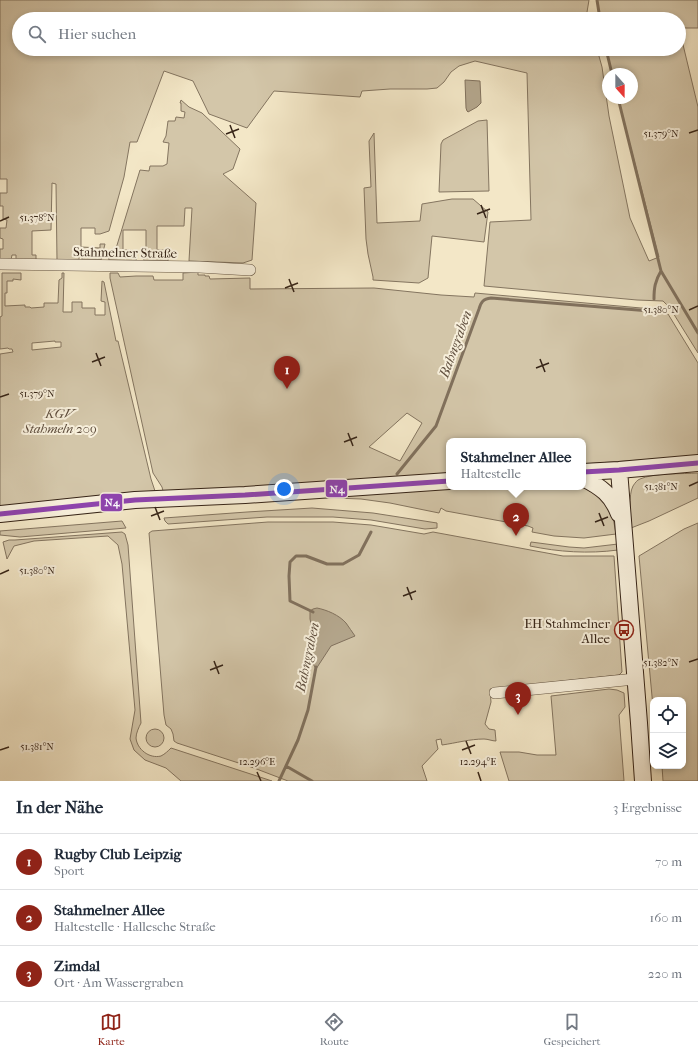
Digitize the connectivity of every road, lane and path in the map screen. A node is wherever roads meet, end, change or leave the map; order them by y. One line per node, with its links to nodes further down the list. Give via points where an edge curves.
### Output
1 (0, 264): 2 (street, Stahmelner Straße)
2 (250, 270)
3 (698, 463): 4 (street)
4 (619, 470): 5 (street); 9 (street)
5 (586, 472)
6 (586, 480): 9 (street, via 610,496)
7 (446, 481): 8 (street, via 135,500)
8 (0, 514)
9 (623, 523): 10 (street)
10 (636, 679): 11 (street); 12 (street)
11 (495, 693)
12 (643, 781)

